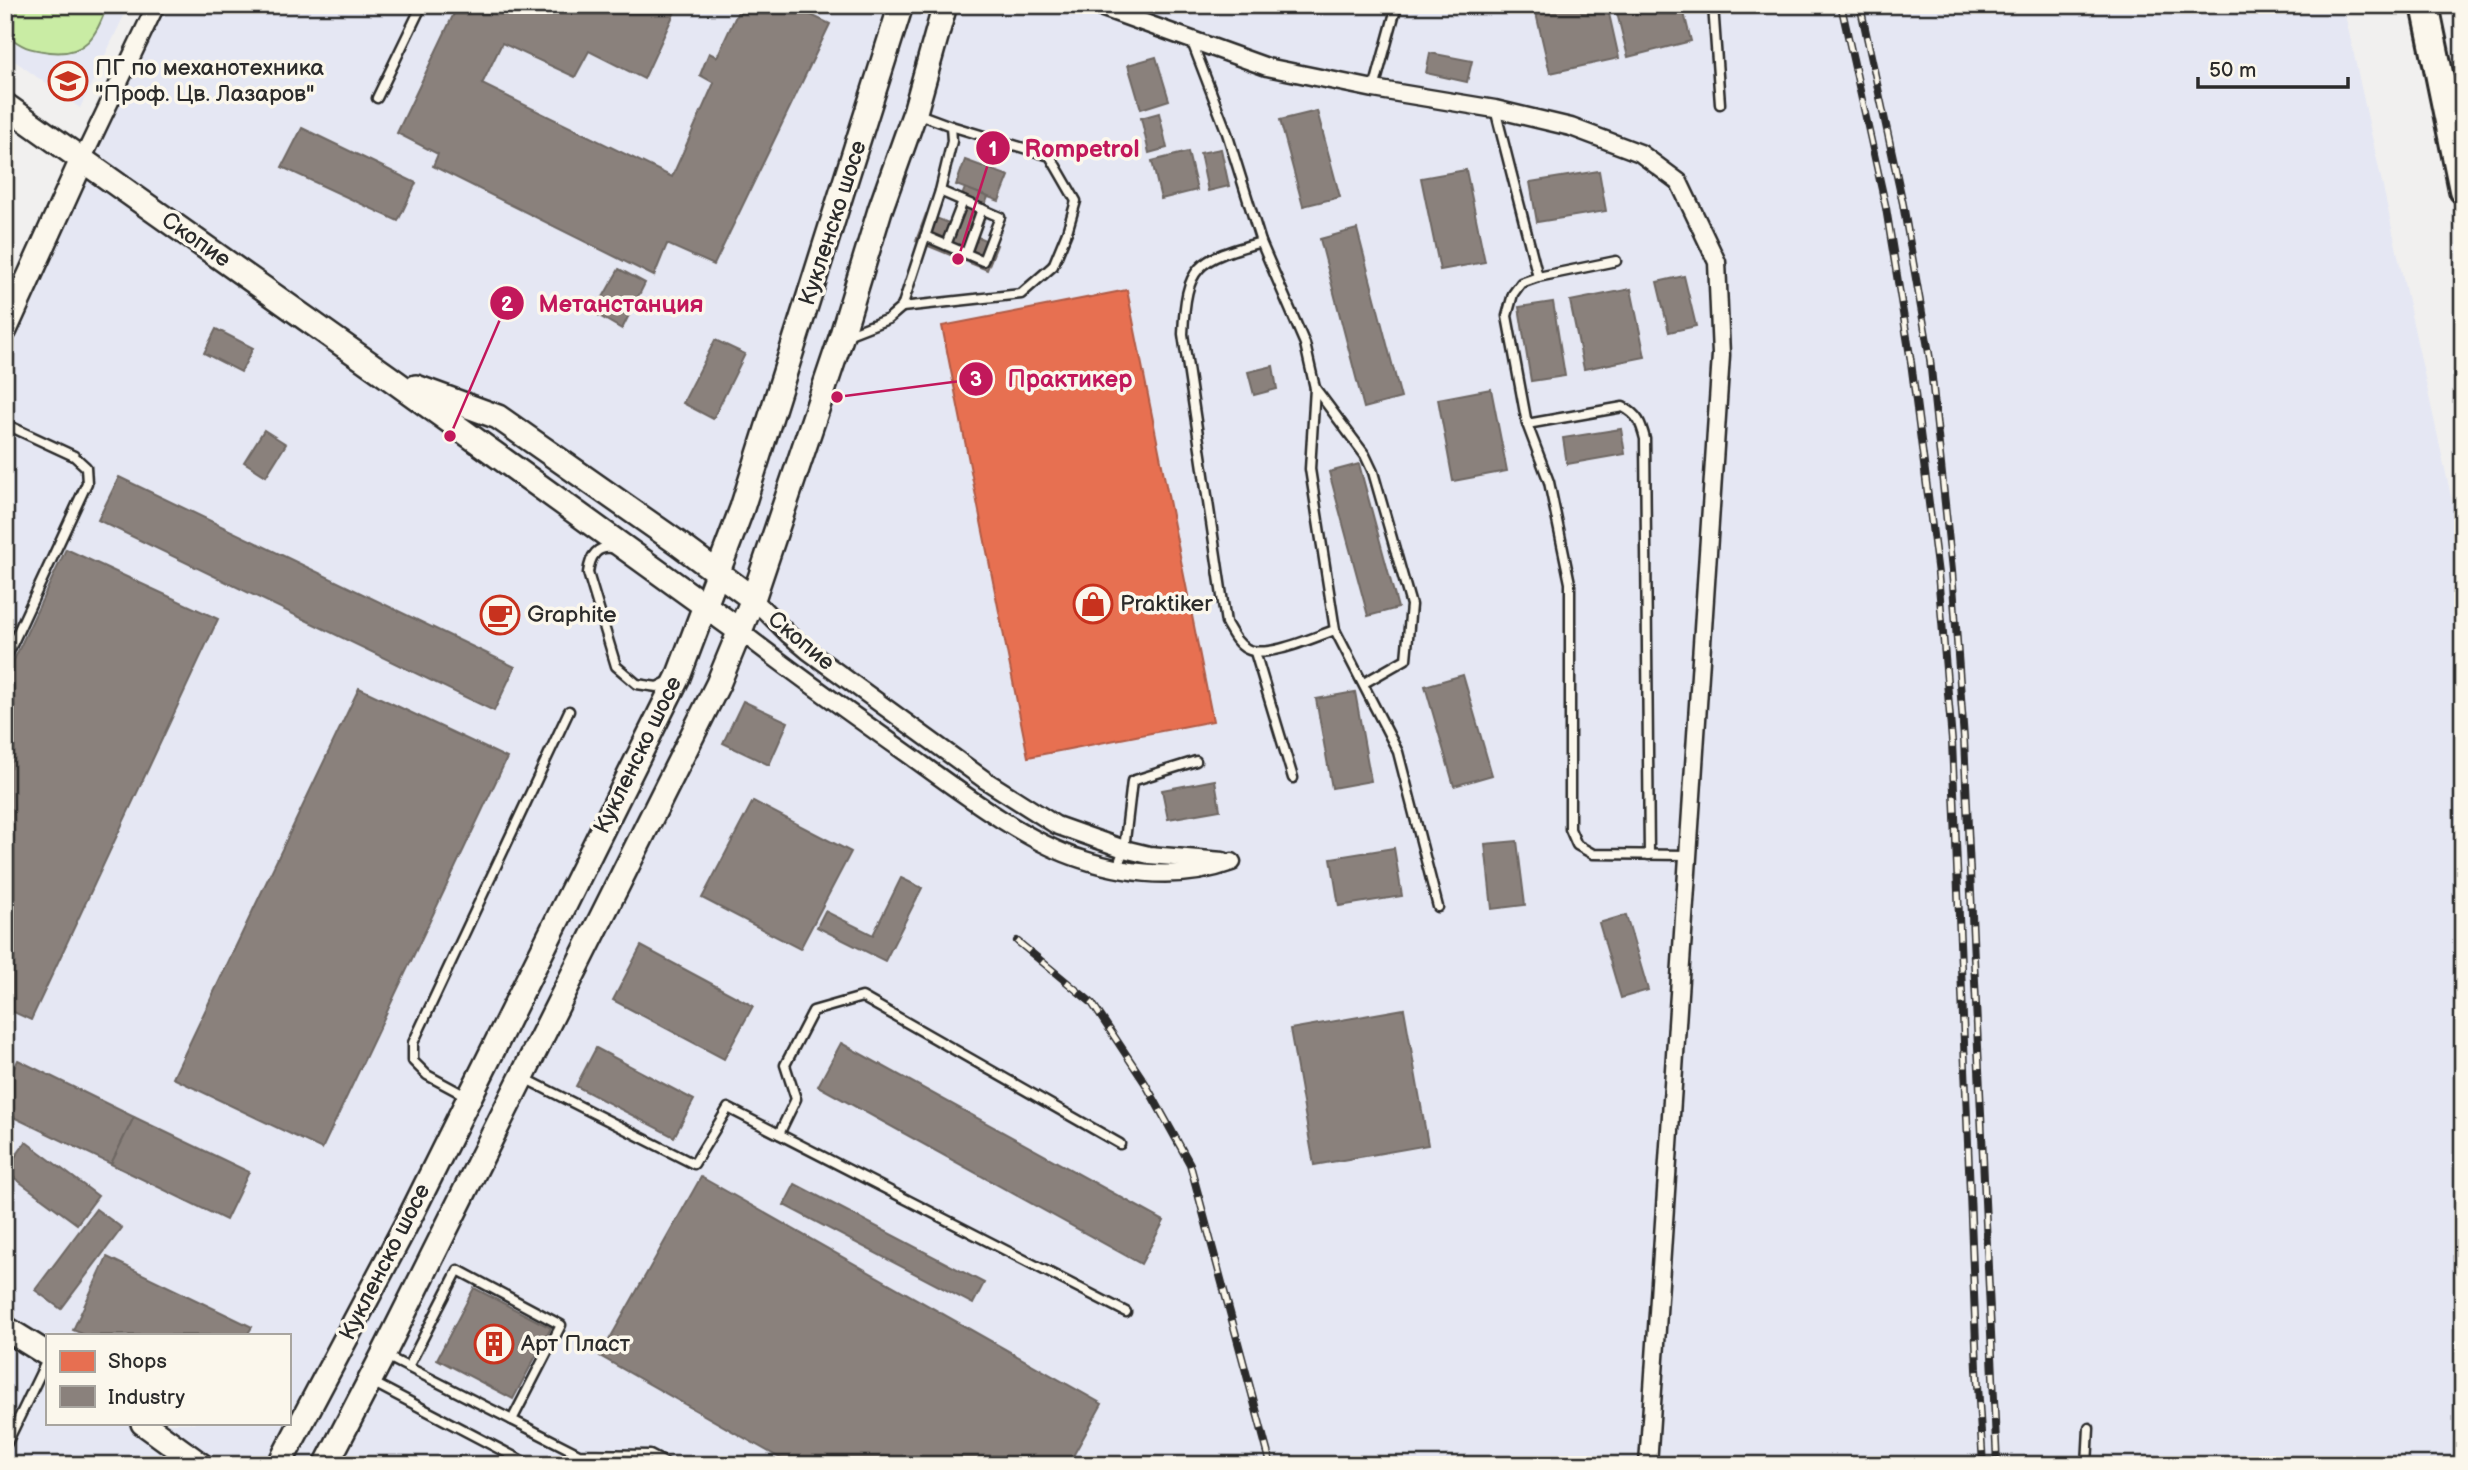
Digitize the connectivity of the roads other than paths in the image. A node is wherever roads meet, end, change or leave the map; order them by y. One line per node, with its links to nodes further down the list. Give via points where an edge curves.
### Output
1 (156, 5): 17 (street)
2 (422, 5): 11 (lane)
3 (901, 5): 36 (main road, Кукленско шосе)
4 (945, 5): 15 (main road, Кукленско шосе)
5 (1095, 5): 9 (street)
6 (1397, 5): 10 (lane)
7 (1713, 5): 12 (lane)
8 (2425, 5): 18 (main road)
9 (1192, 42): 10 (street, via 1267,67); 23 (lane)
10 (1374, 89): 14 (street)
11 (377, 98)
12 (1720, 104)
13 (5, 105): 17 (main road, Скопие)
14 (1495, 109): 27 (lane); 52 (street, via 1571,127 1640,153 1679,182 1717,262 1721,355)
15 (915, 112): 16 (lane); 30 (main road, Кукленско шосе)
16 (951, 126): 19 (lane); 28 (lane, via 1050,156 1076,201 1053,267 1021,294)
17 (82, 160): 29 (main road); 31 (main road, Скопие)
18 (2463, 190)
19 (940, 191): 20 (lane); 22 (lane)
20 (963, 201): 21 (lane); 24 (lane)
21 (982, 209): 25 (lane); 25 (lane, via 1000,217 996,228 983,261)
22 (925, 236): 24 (lane); 28 (lane)
23 (1261, 242): 32 (lane, via 1305,344); 41 (lane, via 1215,255 1196,270 1185,298 1183,334 1226,623 1237,641)
24 (946, 245): 25 (lane)
25 (966, 253)
26 (1616, 261): 27 (lane)
27 (1538, 277): 34 (lane, via 1521,284 1513,294 1507,316)
28 (902, 307): 30 (lane, via 888,319)
29 (5, 330)
30 (841, 338): 37 (main road, Кукленско шосе)
31 (387, 376): 35 (main road, Скопие); 36 (main road, Скопие, via 498,417)
32 (1315, 388): 39 (lane, via 1310,469); 44 (lane, via 1373,472 1411,605 1406,659)
33 (5, 424): 42 (lane, via 74,456 86,467 87,483)
34 (1527, 424): 51 (lane, via 1549,482 1570,583 1570,829 1577,845 1593,853); 51 (lane, via 1623,407 1641,423 1645,439)
35 (645, 561): 38 (main road, Скопие); 43 (lane, via 612,547 598,550 589,559 588,573 615,666 637,684 657,687)
36 (718, 573): 37 (main road, Скопие); 38 (main road, Кукленско шосе)
37 (753, 599): 40 (main road, Кукленско шосе); 47 (street, Скопие, via 808,651)
38 (706, 607): 40 (main road, Скопие); 43 (main road, Кукленско шосе)
39 (1335, 630): 41 (lane); 44 (lane)
40 (740, 631): 49 (street); 55 (main road, Кукленско шосе, via 706,709)
41 (1255, 652): 48 (lane)
42 (5, 660)
43 (678, 677): 56 (main road, Кукленско шосе)
44 (1364, 683): 54 (lane, via 1398,752)
45 (569, 711): 56 (lane, via 413,1043 413,1061 427,1075)
46 (1196, 761): 50 (lane, via 1132,781)
47 (961, 762): 49 (street); 50 (street, Скопие, via 1056,825)
48 (1293, 778)
49 (945, 781): 53 (street, via 1043,843 1079,859)
50 (1124, 849): 53 (lane); 53 (street, Скопие, via 1232,862 1188,873)
51 (1649, 855): 52 (lane)
52 (1689, 855): 75 (street)
53 (1117, 868)
54 (1438, 906)
55 (522, 1077): 57 (lane, via 694,1164 728,1108); 62 (main road, Кукленско шосе)
56 (469, 1097): 71 (main road, Кукленско шосе)
57 (779, 1134): 58 (lane, via 796,1099 785,1065 813,1011 862,998); 59 (lane)
58 (1121, 1144)
59 (1126, 1312)
60 (5, 1328): 61 (main road)
61 (46, 1353)
62 (383, 1355): 64 (lane); 65 (main road, Кукленско шосе)
63 (46, 1362): 69 (lane)
64 (408, 1367): 66 (lane); 66 (lane, via 458,1270 561,1325)
65 (370, 1381): 72 (main road, Кукленско шосе); 73 (lane)
66 (512, 1420): 74 (lane, via 579,1454 650,1455)
67 (144, 1424): 70 (main road)
68 (2089, 1428): 76 (lane)
69 (5, 1447)
70 (201, 1465)
71 (279, 1465)
72 (326, 1465)
73 (530, 1465)
74 (669, 1465)
75 (1648, 1465)
76 (2087, 1465)

